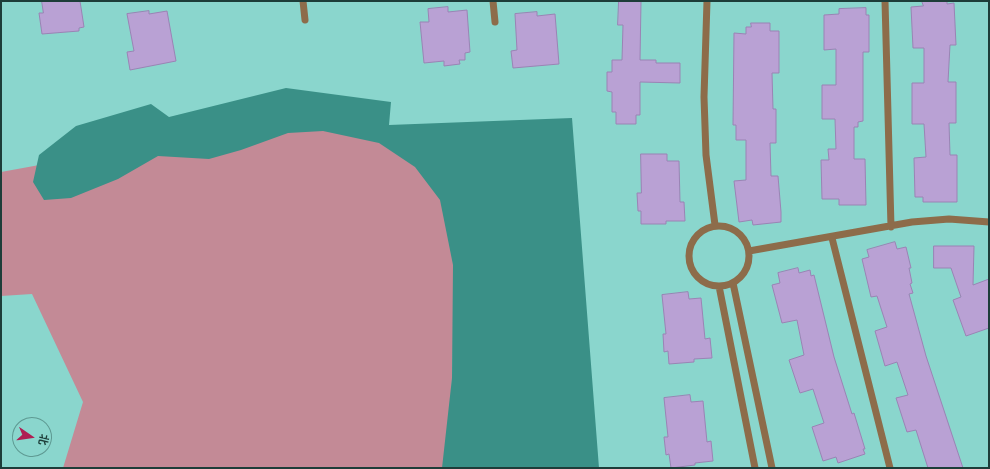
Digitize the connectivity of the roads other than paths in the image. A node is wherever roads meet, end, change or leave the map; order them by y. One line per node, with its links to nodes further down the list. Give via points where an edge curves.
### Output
1 (303, 1): 5 (lane)
2 (493, 1): 6 (lane)
3 (707, 1): 8 (lane, via 704,97 706,155)
4 (885, 1): 9 (lane)
5 (305, 20)
6 (495, 22)
7 (989, 222): 9 (lane, via 949,219 912,222)
8 (715, 226): 11 (lane, via 725,225 734,228 742,234); 13 (lane, via 706,228 698,234 690,250 689,260 698,277 705,283)
9 (891, 227): 10 (lane)
10 (832, 238): 11 (lane); 16 (lane)
11 (750, 251): 12 (lane, via 746,270 741,278)
12 (733, 283): 13 (lane); 15 (lane)
13 (719, 286): 14 (lane)
14 (755, 468)
15 (772, 468)
16 (890, 468)

